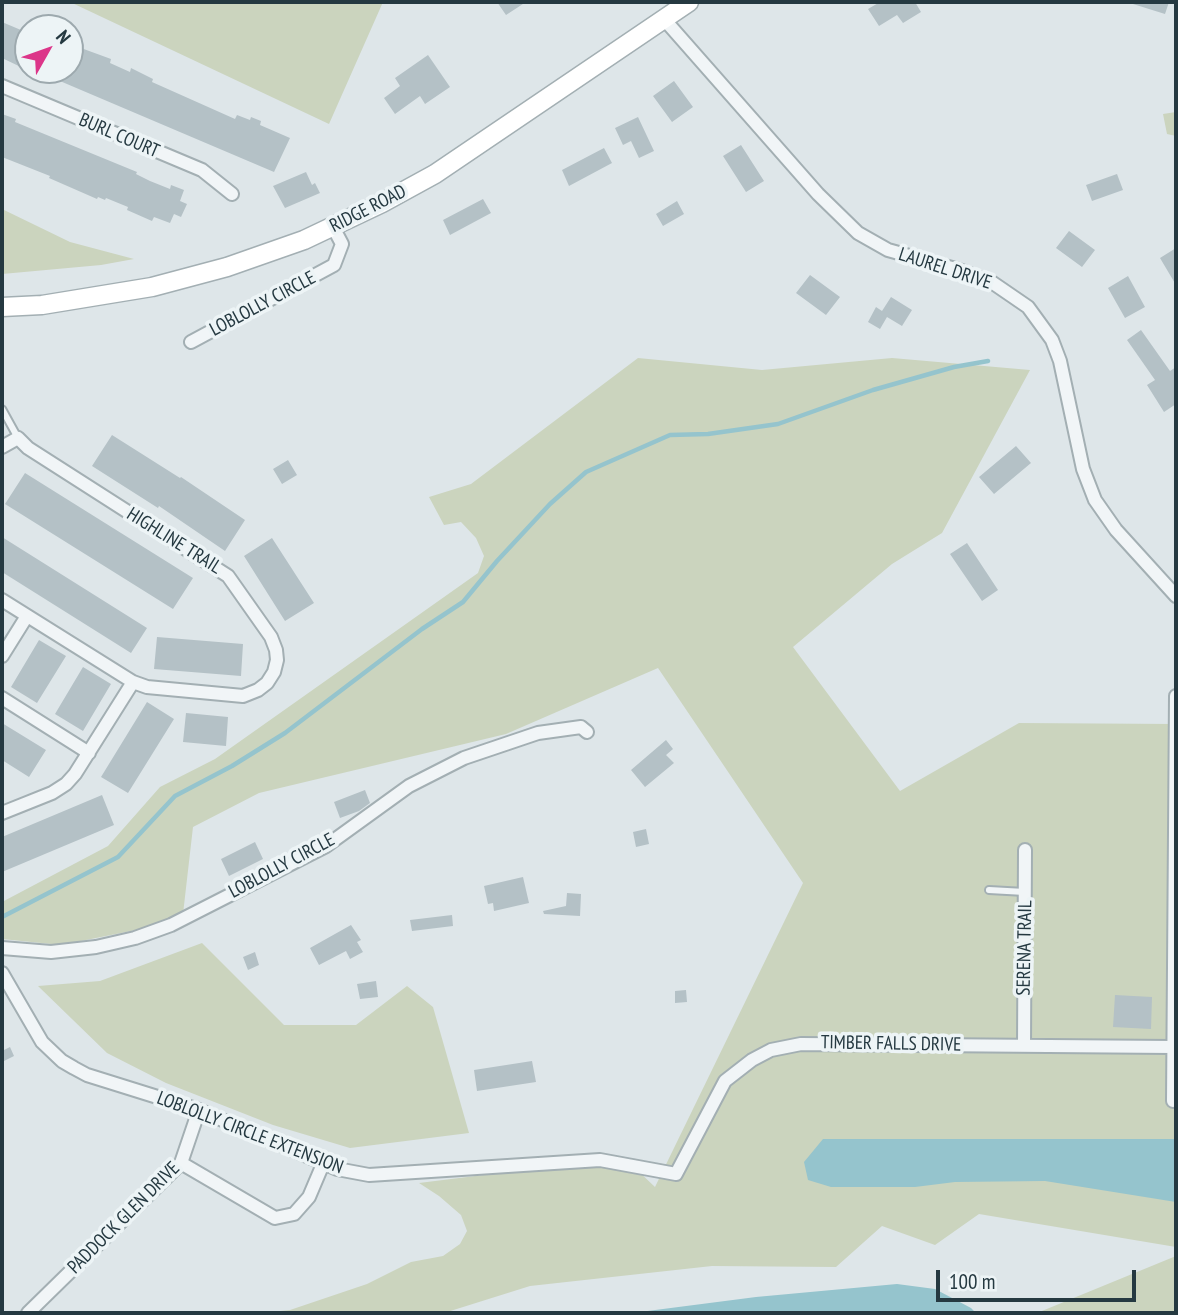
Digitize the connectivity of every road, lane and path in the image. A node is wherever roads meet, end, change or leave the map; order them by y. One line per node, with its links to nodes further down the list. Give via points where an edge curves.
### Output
1 (682, 4): 2 (street, RIDGE ROAD)
2 (664, 19): 5 (street, RIDGE ROAD, via 435,174); 11 (street, LAUREL DRIVE, via 858,233 888,250 993,283 1028,307 1052,340 1060,361 1083,469 1095,500 1115,530)
3 (2, 86): 4 (street, BURL COURT, via 202,170)
4 (232, 194)
5 (333, 227): 6 (street, RIDGE ROAD, via 263,256 165,284 113,295); 7 (street, LOBLOLLY CIRCLE, via 342,244 334,265)
6 (2, 307)
7 (191, 342)
8 (2, 409): 9 (lane)
9 (18, 438): 10 (street); 15 (street, HIGHLINE TRAIL, via 228,576 276,650 274,672 267,683 243,696)
10 (2, 447)
11 (1176, 596)
12 (2, 600): 13 (street, HIGHLINE TRAIL)
13 (27, 616): 14 (street); 15 (street, HIGHLINE TRAIL)
14 (2, 656)
15 (133, 682): 19 (street)
16 (1176, 696): 27 (street)
17 (2, 698): 19 (street)
18 (587, 732): 24 (street, LOBLOLLY CIRCLE, via 581,727 538,733 464,758 409,786 326,846 171,925 96,947 51,952)
19 (89, 752): 20 (street, via 66,784)
20 (2, 813)
21 (1026, 850): 23 (street, SERENA TRAIL)
22 (989, 891): 23 (lane)
23 (1025, 892): 26 (street, SERENA TRAIL)
24 (2, 948)
25 (2, 973): 29 (street, LOBLOLLY CIRCLE EXTENSION, via 35,1033 62,1061 87,1075)
26 (1024, 1046): 27 (street, TIMBER FALLS DRIVE); 32 (street, TIMBER FALLS DRIVE, via 839,1043 771,1050 725,1081)
27 (1172, 1046): 28 (street)
28 (1173, 1101)
29 (200, 1110): 30 (street, PADDOCK GLEN DRIVE); 31 (street, LOBLOLLY CIRCLE EXTENSION)
30 (181, 1163): 31 (street, via 275,1218 294,1214 309,1197); 33 (street, PADDOCK GLEN DRIVE)
31 (323, 1164): 32 (street, LOBLOLLY CIRCLE EXTENSION, via 359,1175 388,1175 600,1160)
32 (676, 1174)
33 (28, 1313)

